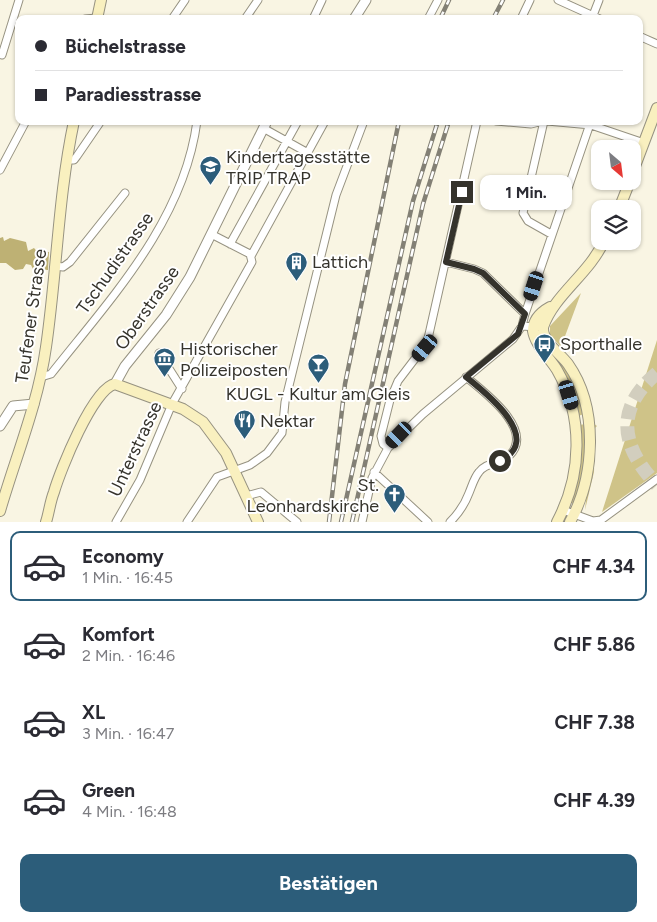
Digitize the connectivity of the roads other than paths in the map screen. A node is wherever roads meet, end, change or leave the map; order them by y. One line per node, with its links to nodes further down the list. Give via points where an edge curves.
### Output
1 (19, 0): 23 (street)
2 (101, 0): 3 (street); 12 (main road)
3 (110, 0)
4 (185, 0): 13 (street)
5 (258, 0): 14 (street)
6 (322, 0): 15 (street)
7 (366, 0): 16 (street)
8 (438, 0): 17 (street)
9 (530, 0): 18 (street)
10 (558, 0): 19 (street)
11 (599, 0): 20 (street)
12 (98, 15)
13 (175, 15)
14 (247, 15)
15 (315, 15)
16 (357, 15)
17 (430, 15)
18 (523, 15)
19 (588, 15)
20 (593, 15)
21 (643, 38): 22 (street)
22 (657, 44)
23 (2, 55)
24 (657, 108): 39 (main road)
25 (24, 125): 43 (street)
26 (73, 125): 42 (main road, Teufener Strasse)
27 (98, 125): 42 (street, via 74,160)
28 (197, 125): 56 (street, Tschudistrasse, via 194,147 180,188 154,238 51,374)
29 (265, 125): 45 (street, Oberstrasse)
30 (266, 125): 38 (street)
31 (296, 125): 38 (street)
32 (323, 125): 41 (street, Unterstrasse)
33 (362, 125): 64 (street, via 336,195 286,402 283,428 278,439 255,463)
34 (477, 125): 50 (street)
35 (543, 125): 46 (street, via 523,213 528,222)
36 (590, 125): 46 (street)
37 (596, 125): 39 (street)
38 (287, 142): 41 (street); 47 (street)
39 (644, 143): 40 (main road)
40 (641, 151)
41 (308, 153): 49 (street, Unterstrasse)
42 (66, 160): 51 (main road, Teufener Strasse)
43 (0, 170)
44 (125, 193): 51 (street, via 70,262 63,267)
45 (211, 234): 47 (street); 58 (street, Oberstrasse, via 173,304)
46 (551, 234): 52 (street)
47 (230, 244): 49 (street)
48 (599, 250): 54 (main road, via 585,273 539,316)
49 (251, 256): 59 (street, Unterstrasse, via 251,263)
50 (446, 262): 52 (street, via 483,273); 63 (street, via 426,346 392,392 381,436)
51 (55, 266): 56 (main road, Teufener Strasse)
52 (525, 314): 53 (street)
53 (522, 326): 54 (street); 57 (street, via 513,340)
54 (538, 327): 69 (main road, via 537,342 566,387 575,421 577,457 574,479); 71 (main road, via 574,374 586,411 589,462)
55 (159, 353): 59 (street, Unterstrasse)
56 (41, 377): 60 (main road, Teufener Strasse)
57 (466, 377): 63 (street); 80 (street, via 504,410 514,428 516,444 509,456 478,472 464,503)
58 (115, 384): 61 (main road); 68 (main road, Oberstrasse, via 106,388 90,410)
59 (182, 389): 61 (street, Unterstrasse)
60 (34, 404): 62 (street, via 13,406); 70 (main road, Teufener Strasse)
61 (172, 404): 64 (main road, via 191,413 212,432); 74 (street, Unterstrasse, via 140,480)
62 (0, 426)
63 (388, 448): 65 (street)
64 (235, 470): 67 (main road); 75 (street, via 215,479)
65 (374, 472): 78 (street); 79 (street)
66 (657, 479): 71 (street, via 601,520)
67 (246, 496): 76 (main road); 77 (street, via 261,492)
68 (50, 507): 72 (main road, Oberstrasse); 73 (main road, Oberstrasse)
69 (563, 510): 71 (street); 81 (main road)
70 (0, 511)
71 (572, 518)
72 (39, 522)
73 (46, 522)
74 (116, 522)
75 (187, 522)
76 (258, 522)
77 (297, 522)
78 (362, 522)
79 (428, 522)
80 (450, 522)
81 (557, 522)

